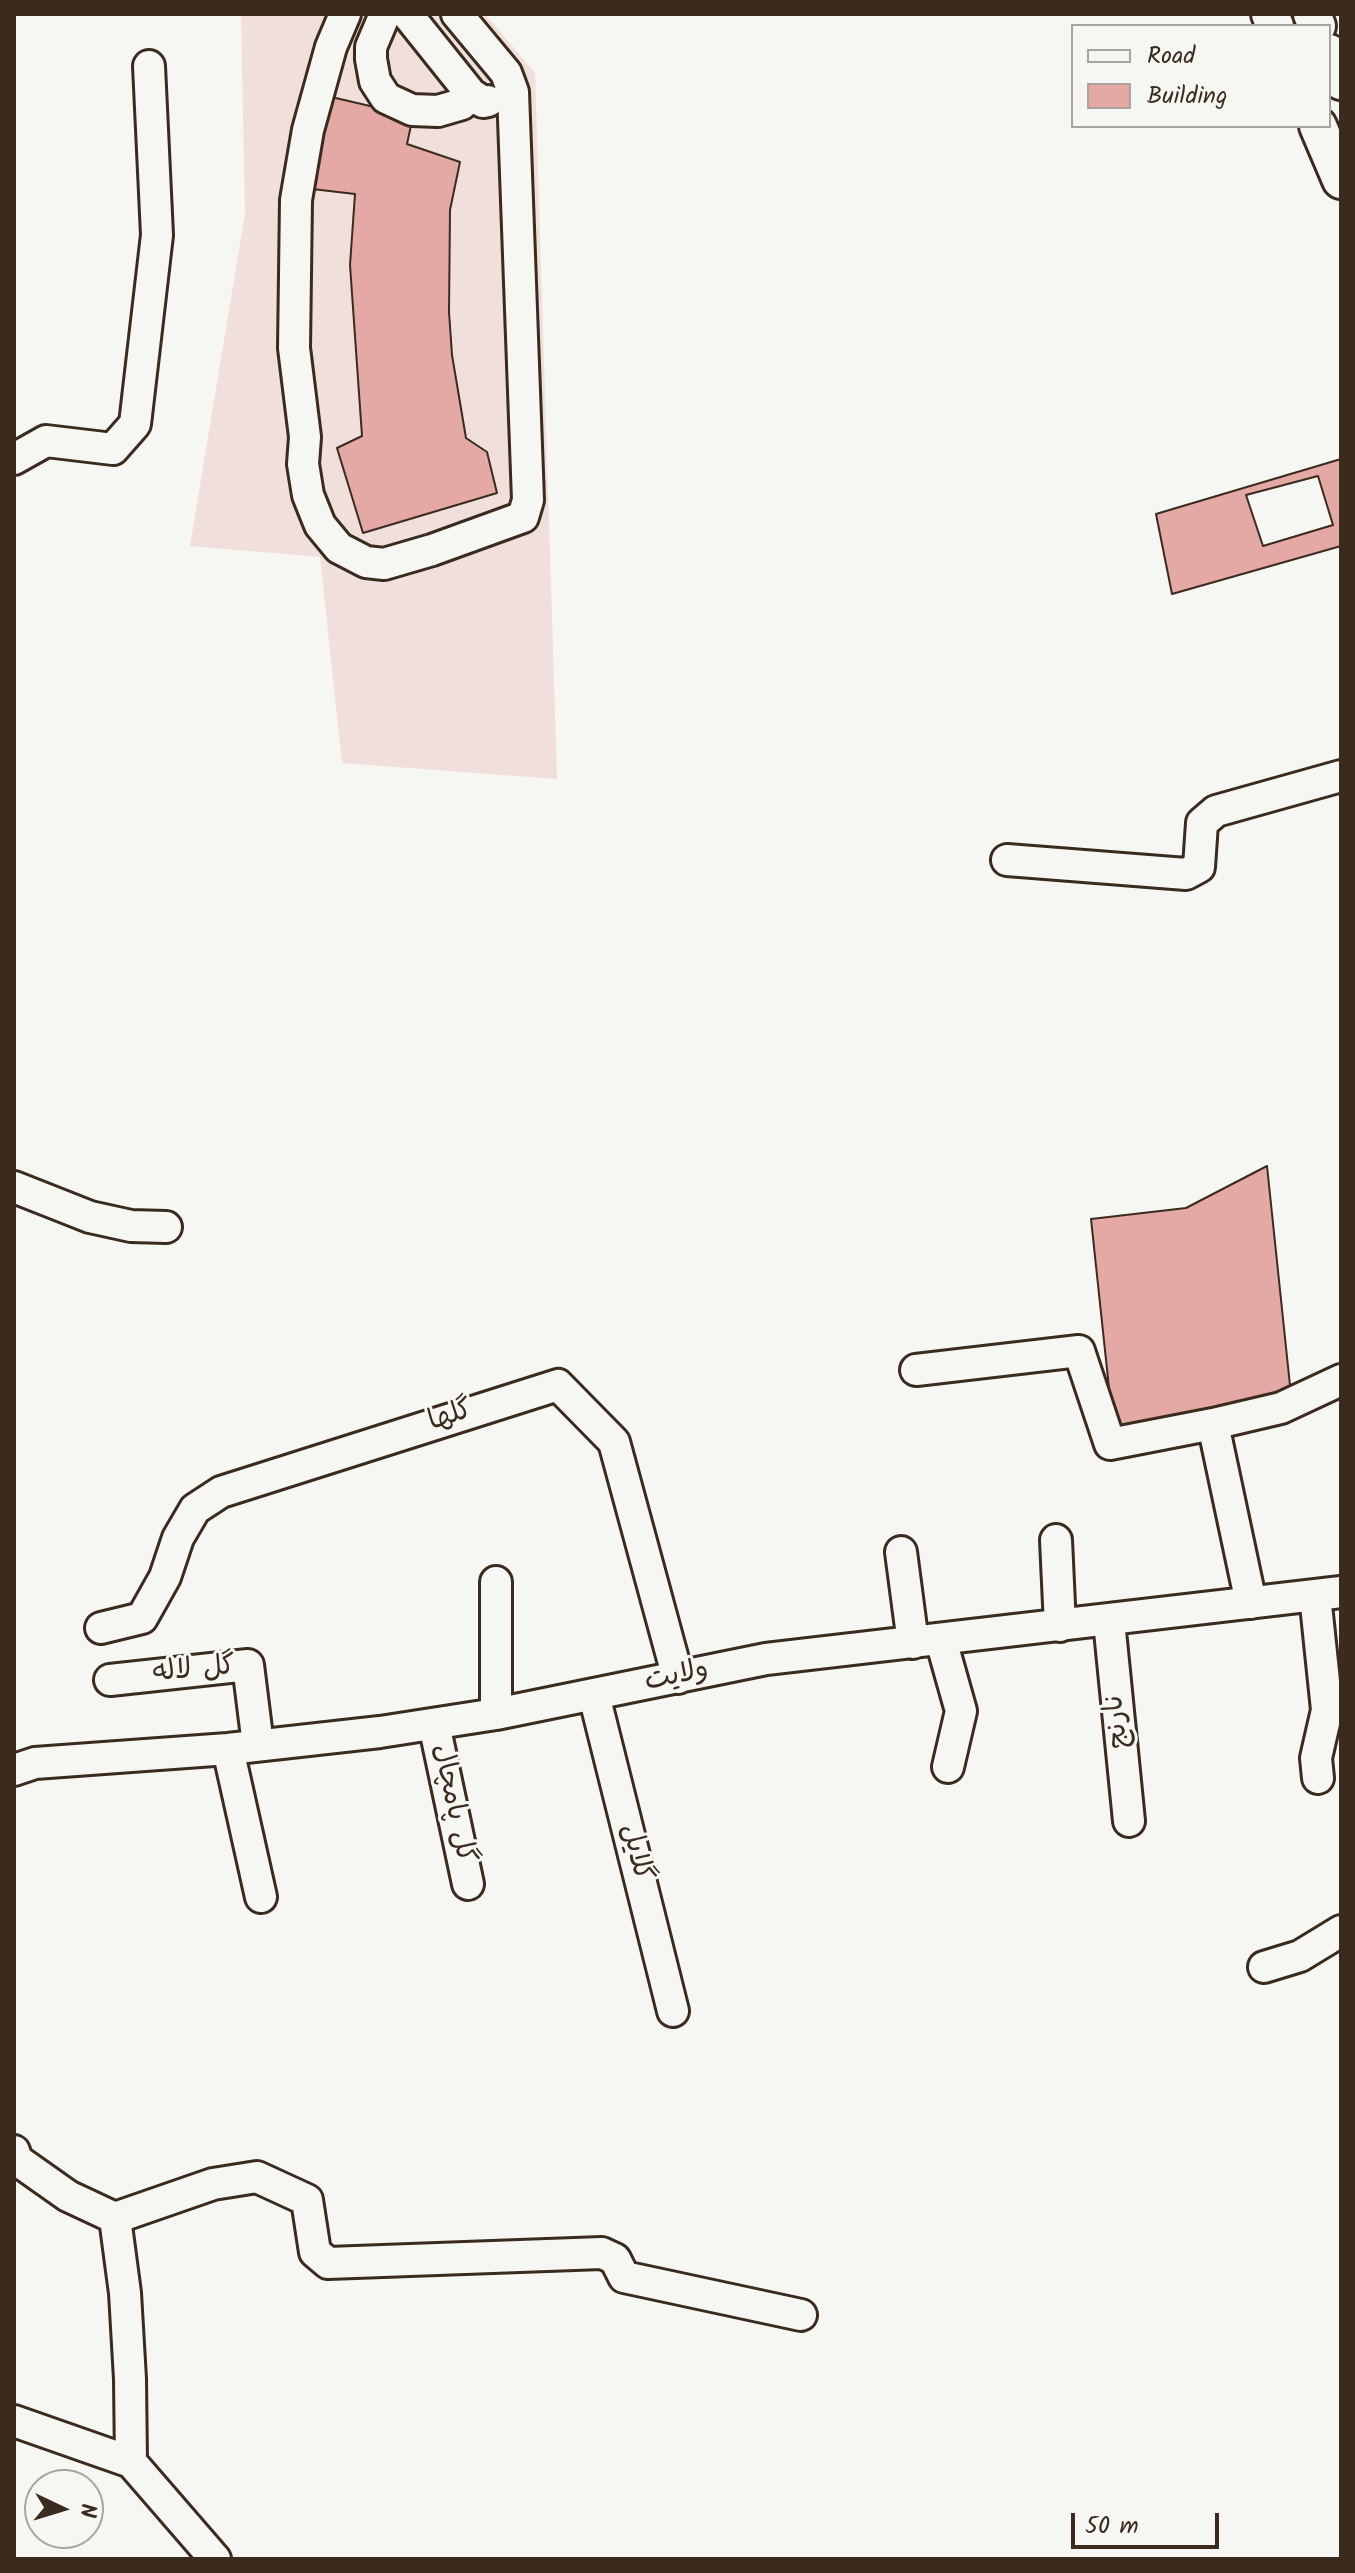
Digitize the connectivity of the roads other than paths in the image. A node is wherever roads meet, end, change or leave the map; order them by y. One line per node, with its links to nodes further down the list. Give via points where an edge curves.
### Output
1 (345, 14): 7 (street, via 308,130 296,200 294,348 308,495 320,525 339,548 366,562 384,564 523,517 528,500 517,158 513,92)
2 (385, 14): 9 (street, via 371,59 375,81 386,98 424,112 462,104)
3 (407, 14): 9 (street)
4 (457, 14): 7 (street)
5 (1331, 58): 8 (main road)
6 (149, 66): 12 (street, via 157,235 135,424 113,449 46,441)
7 (506, 73): 9 (street, via 497,99 483,102)
8 (1341, 81)
9 (471, 94)
10 (1319, 128): 11 (main road)
11 (1341, 180)
12 (14, 459)
13 (1341, 776): 14 (street, via 1216,811 1202,823 1199,867 1186,874)
14 (1007, 860)
15 (14, 1187): 16 (street, via 90,1217)
16 (166, 1227)
17 (916, 1370): 19 (street, via 1079,1351 1110,1444)
18 (1341, 1380): 19 (street, via 1281,1408)
19 (1213, 1424): 24 (street)
20 (1056, 1540): 26 (street)
21 (901, 1552): 28 (street)
22 (496, 1582): 32 (street)
23 (1328, 1594): 24 (street, ولایت); 38 (street, via 1327,1710 1316,1758)
24 (1251, 1603): 25 (street, ولایت)
25 (1109, 1621): 26 (street, ولایت); 39 (street, نارنج)
26 (1060, 1626): 28 (street, ولایت)
27 (101, 1628): 29 (street, گلها, via 142,1618 195,1509 221,1492 558,1385 614,1442)
28 (927, 1641): 29 (street, ولایت, via 766,1659); 36 (street, via 961,1711)
29 (678, 1678): 31 (street, ولایت)
30 (110, 1680): 34 (street, گل لاله, via 248,1665)
31 (594, 1695): 32 (street, ولایت); 44 (street, گلایل)
32 (496, 1714): 33 (street, ولایت)
33 (434, 1724): 34 (street, ولایت); 40 (street, گل پامچال)
34 (258, 1745): 35 (street, ولایت)
35 (228, 1749): 37 (street, ولایت, via 35,1763); 41 (street)
36 (948, 1767)
37 (14, 1770)
38 (1318, 1778)
39 (1129, 1821)
40 (468, 1884)
41 (261, 1897)
42 (1341, 1931): 43 (street, via 1300,1956)
43 (1264, 1967)
44 (673, 2011)
45 (14, 2151): 46 (street, via 17,2160 68,2196)
46 (115, 2218): 47 (street, via 213,2184 257,2177 307,2200 315,2252 328,2263 602,2253 615,2259 624,2277); 49 (street, via 125,2293)
47 (801, 2315)
48 (20, 2430): 49 (street)
49 (131, 2462): 50 (street)
50 (215, 2559)

